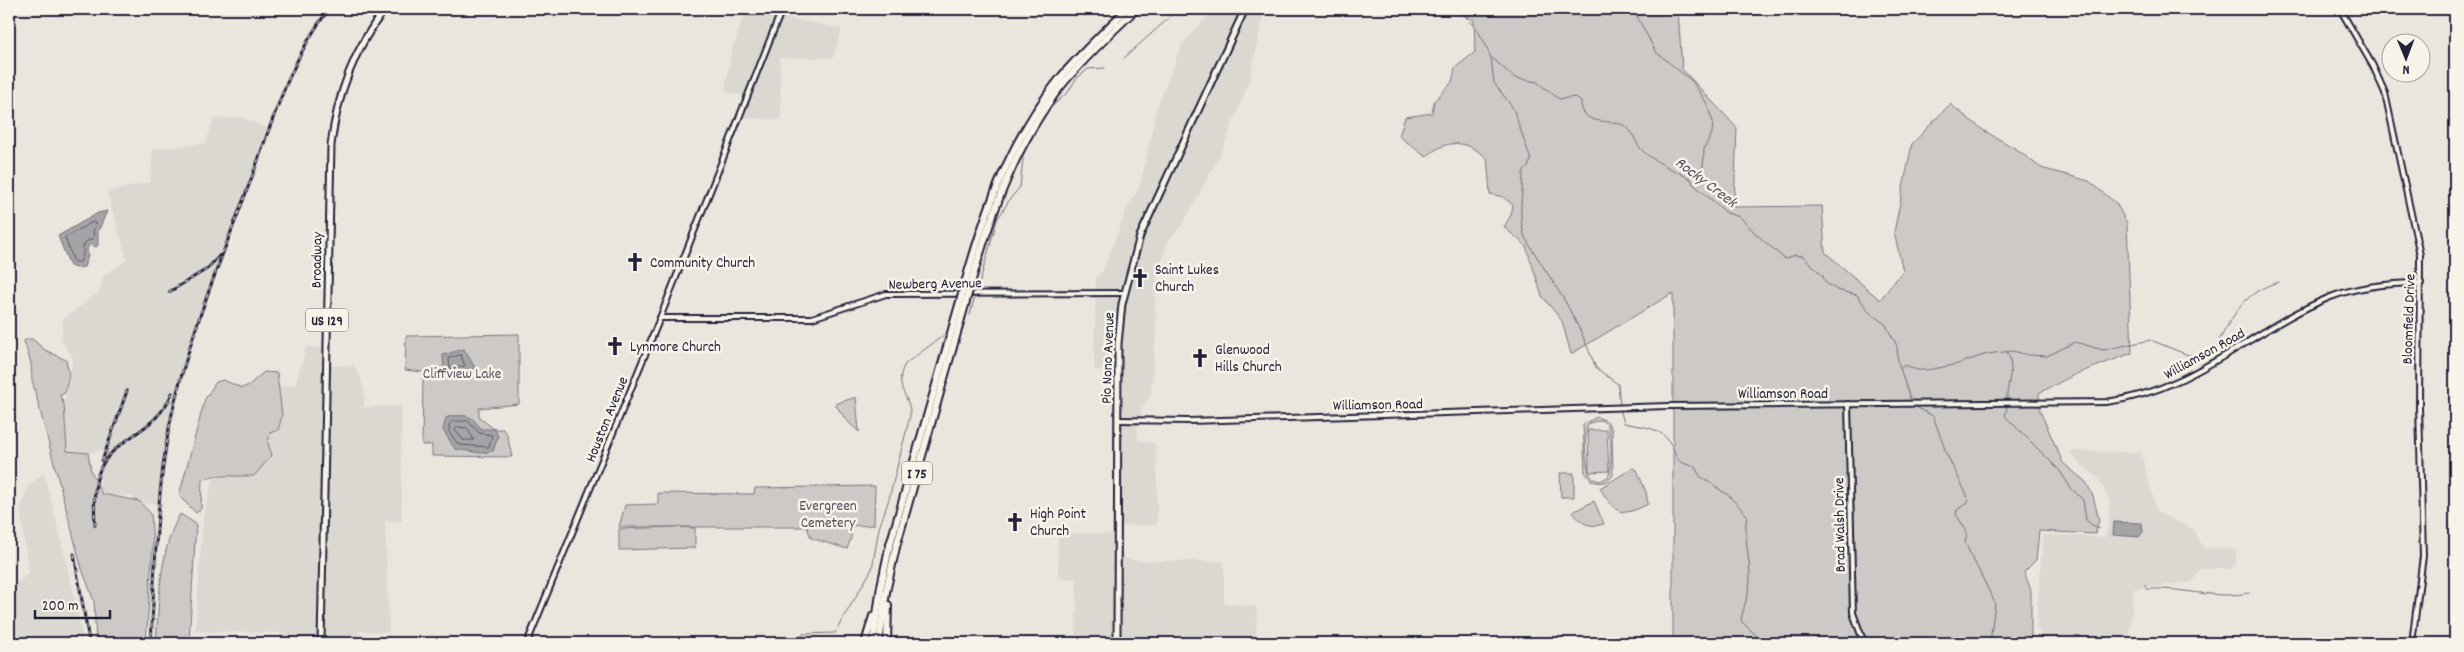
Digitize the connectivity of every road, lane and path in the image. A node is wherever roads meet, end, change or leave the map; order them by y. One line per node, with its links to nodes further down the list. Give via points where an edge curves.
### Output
1 (385, 9): 16 (main road, Broadway / US 129, via 362,45 346,79 331,145)
2 (782, 9): 11 (street, Houston Avenue)
3 (1127, 9): 8 (highway, I 75, via 1060,78 1021,136 989,205)
4 (1136, 9): 8 (highway, I 75, via 1073,72 1024,143 992,212)
5 (1245, 9): 9 (main road, Pio Nono Avenue, via 1142,231)
6 (2340, 9): 7 (street, Bloomfield Drive, via 2373,66 2384,93 2418,240)
7 (2421, 282): 12 (street, Williamson Road, via 2370,286 2328,298 2187,378 2131,398 2088,403); 24 (street, Bloomfield Drive, via 2418,407 2423,556)
8 (968, 283): 10 (highway, I 75, bridge)
9 (1124, 293): 11 (street, Newberg Avenue, via 886,294 812,318); 13 (main road, Pio Nono Avenue, via 1118,344)
10 (962, 305): 14 (highway, I 75); 15 (highway, I 75, via 897,519)
11 (660, 318): 17 (street, Houston Avenue)
12 (1848, 404): 13 (street, Williamson Road, via 1623,407 1189,421); 23 (street, Brad Walsh Drive, via 1853,613)
13 (1118, 420): 22 (main road, Pio Nono Avenue)
14 (896, 547): 20 (highway, I 75); 21 (highway, via 886,616)
15 (881, 586): 18 (highway); 19 (highway, I 75)
16 (321, 643)
17 (527, 643)
18 (865, 643)
19 (873, 643)
20 (879, 643)
21 (887, 643)
22 (1117, 643)
23 (1864, 643)
24 (2412, 643)

